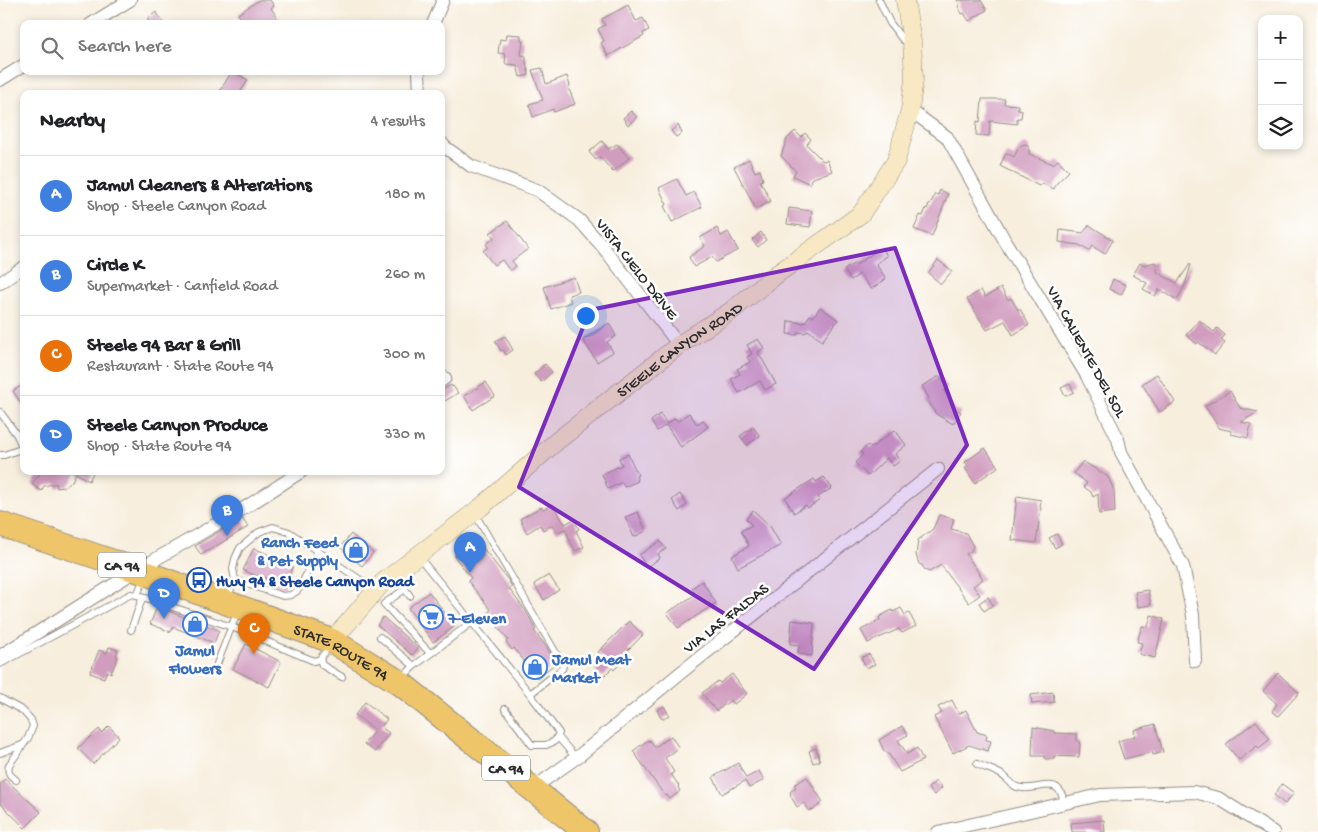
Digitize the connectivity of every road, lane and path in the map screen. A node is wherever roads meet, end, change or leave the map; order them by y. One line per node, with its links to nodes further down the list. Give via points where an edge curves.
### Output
1 (129, 0): 5 (street)
2 (443, 0): 6 (street)
3 (879, 0): 7 (lane, via 903,40)
4 (905, 0): 7 (street, STEELE CANYON ROAD)
5 (97, 20)
6 (435, 20)
7 (912, 41): 12 (street, STEELE CANYON ROAD, via 914,79)
8 (20, 68): 10 (street)
9 (419, 75): 11 (street)
10 (0, 80)
11 (420, 90)
12 (910, 110): 16 (street, STEELE CANYON ROAD, via 896,161 860,214 731,311); 38 (street, VIA CALIENTE DEL SOL, via 947,137 1086,376 1118,439 1121,452 1183,566 1193,616)
13 (445, 147): 16 (street, VISTA CIELO DRIVE, via 471,166 537,190 579,220 603,246)
14 (20, 270): 15 (street)
15 (0, 283)
16 (678, 345): 23 (street, STEELE CANYON ROAD, via 557,441)
17 (0, 412): 18 (lane)
18 (20, 442)
19 (20, 449): 20 (lane)
20 (0, 454)
21 (938, 470): 49 (street, VIA LAS FALDAS)
22 (296, 475): 28 (street)
23 (474, 513): 26 (street, STEELE CANYON ROAD); 43 (lane, via 562,661 562,669)
24 (0, 524): 28 (highway, STATE ROUTE 94 / CA 94)
25 (318, 552): 27 (lane, via 301,585 291,595 283,596); 27 (lane, via 289,532 273,527 259,532 240,548 232,569); 29 (lane)
26 (418, 556): 29 (street, STEELE CANYON ROAD); 32 (lane)
27 (235, 580): 31 (lane)
28 (141, 584): 31 (highway, STATE ROUTE 94 / CA 94); 33 (lane); 37 (street); 39 (lane, via 131,594)
29 (376, 591): 35 (street, STEELE CANYON ROAD)
30 (410, 596): 36 (lane, via 405,588 384,604)
31 (232, 612): 35 (highway, STATE ROUTE 94 / CA 94); 40 (lane)
32 (472, 622): 36 (lane); 43 (lane)
33 (131, 630)
34 (380, 637): 41 (lane)
35 (326, 650): 41 (highway, STATE ROUTE 94 / CA 94); 42 (lane, via 322,665)
36 (430, 653): 41 (lane)
37 (0, 656)
38 (1195, 661)
39 (0, 664)
40 (215, 669)
41 (406, 674): 52 (highway, STATE ROUTE 94 / CA 94)
42 (342, 677)
43 (530, 694): 46 (lane)
44 (0, 698): 47 (lane, via 23,710 31,720 33,726)
45 (505, 709): 46 (lane, via 532,745 546,745)
46 (558, 737): 49 (lane)
47 (23, 745): 48 (lane); 51 (lane, via 9,765 8,774)
48 (0, 753)
49 (576, 758): 52 (street, VIA LAS FALDAS)
50 (977, 764): 53 (lane, via 1024,789 1056,787 1062,793)
51 (16, 780)
52 (532, 789): 54 (highway, STATE ROUTE 94 / CA 94)
53 (1064, 803): 55 (street); 56 (street, via 1100,795 1194,792 1218,798)
54 (586, 832)
55 (938, 832)
56 (1273, 832)

